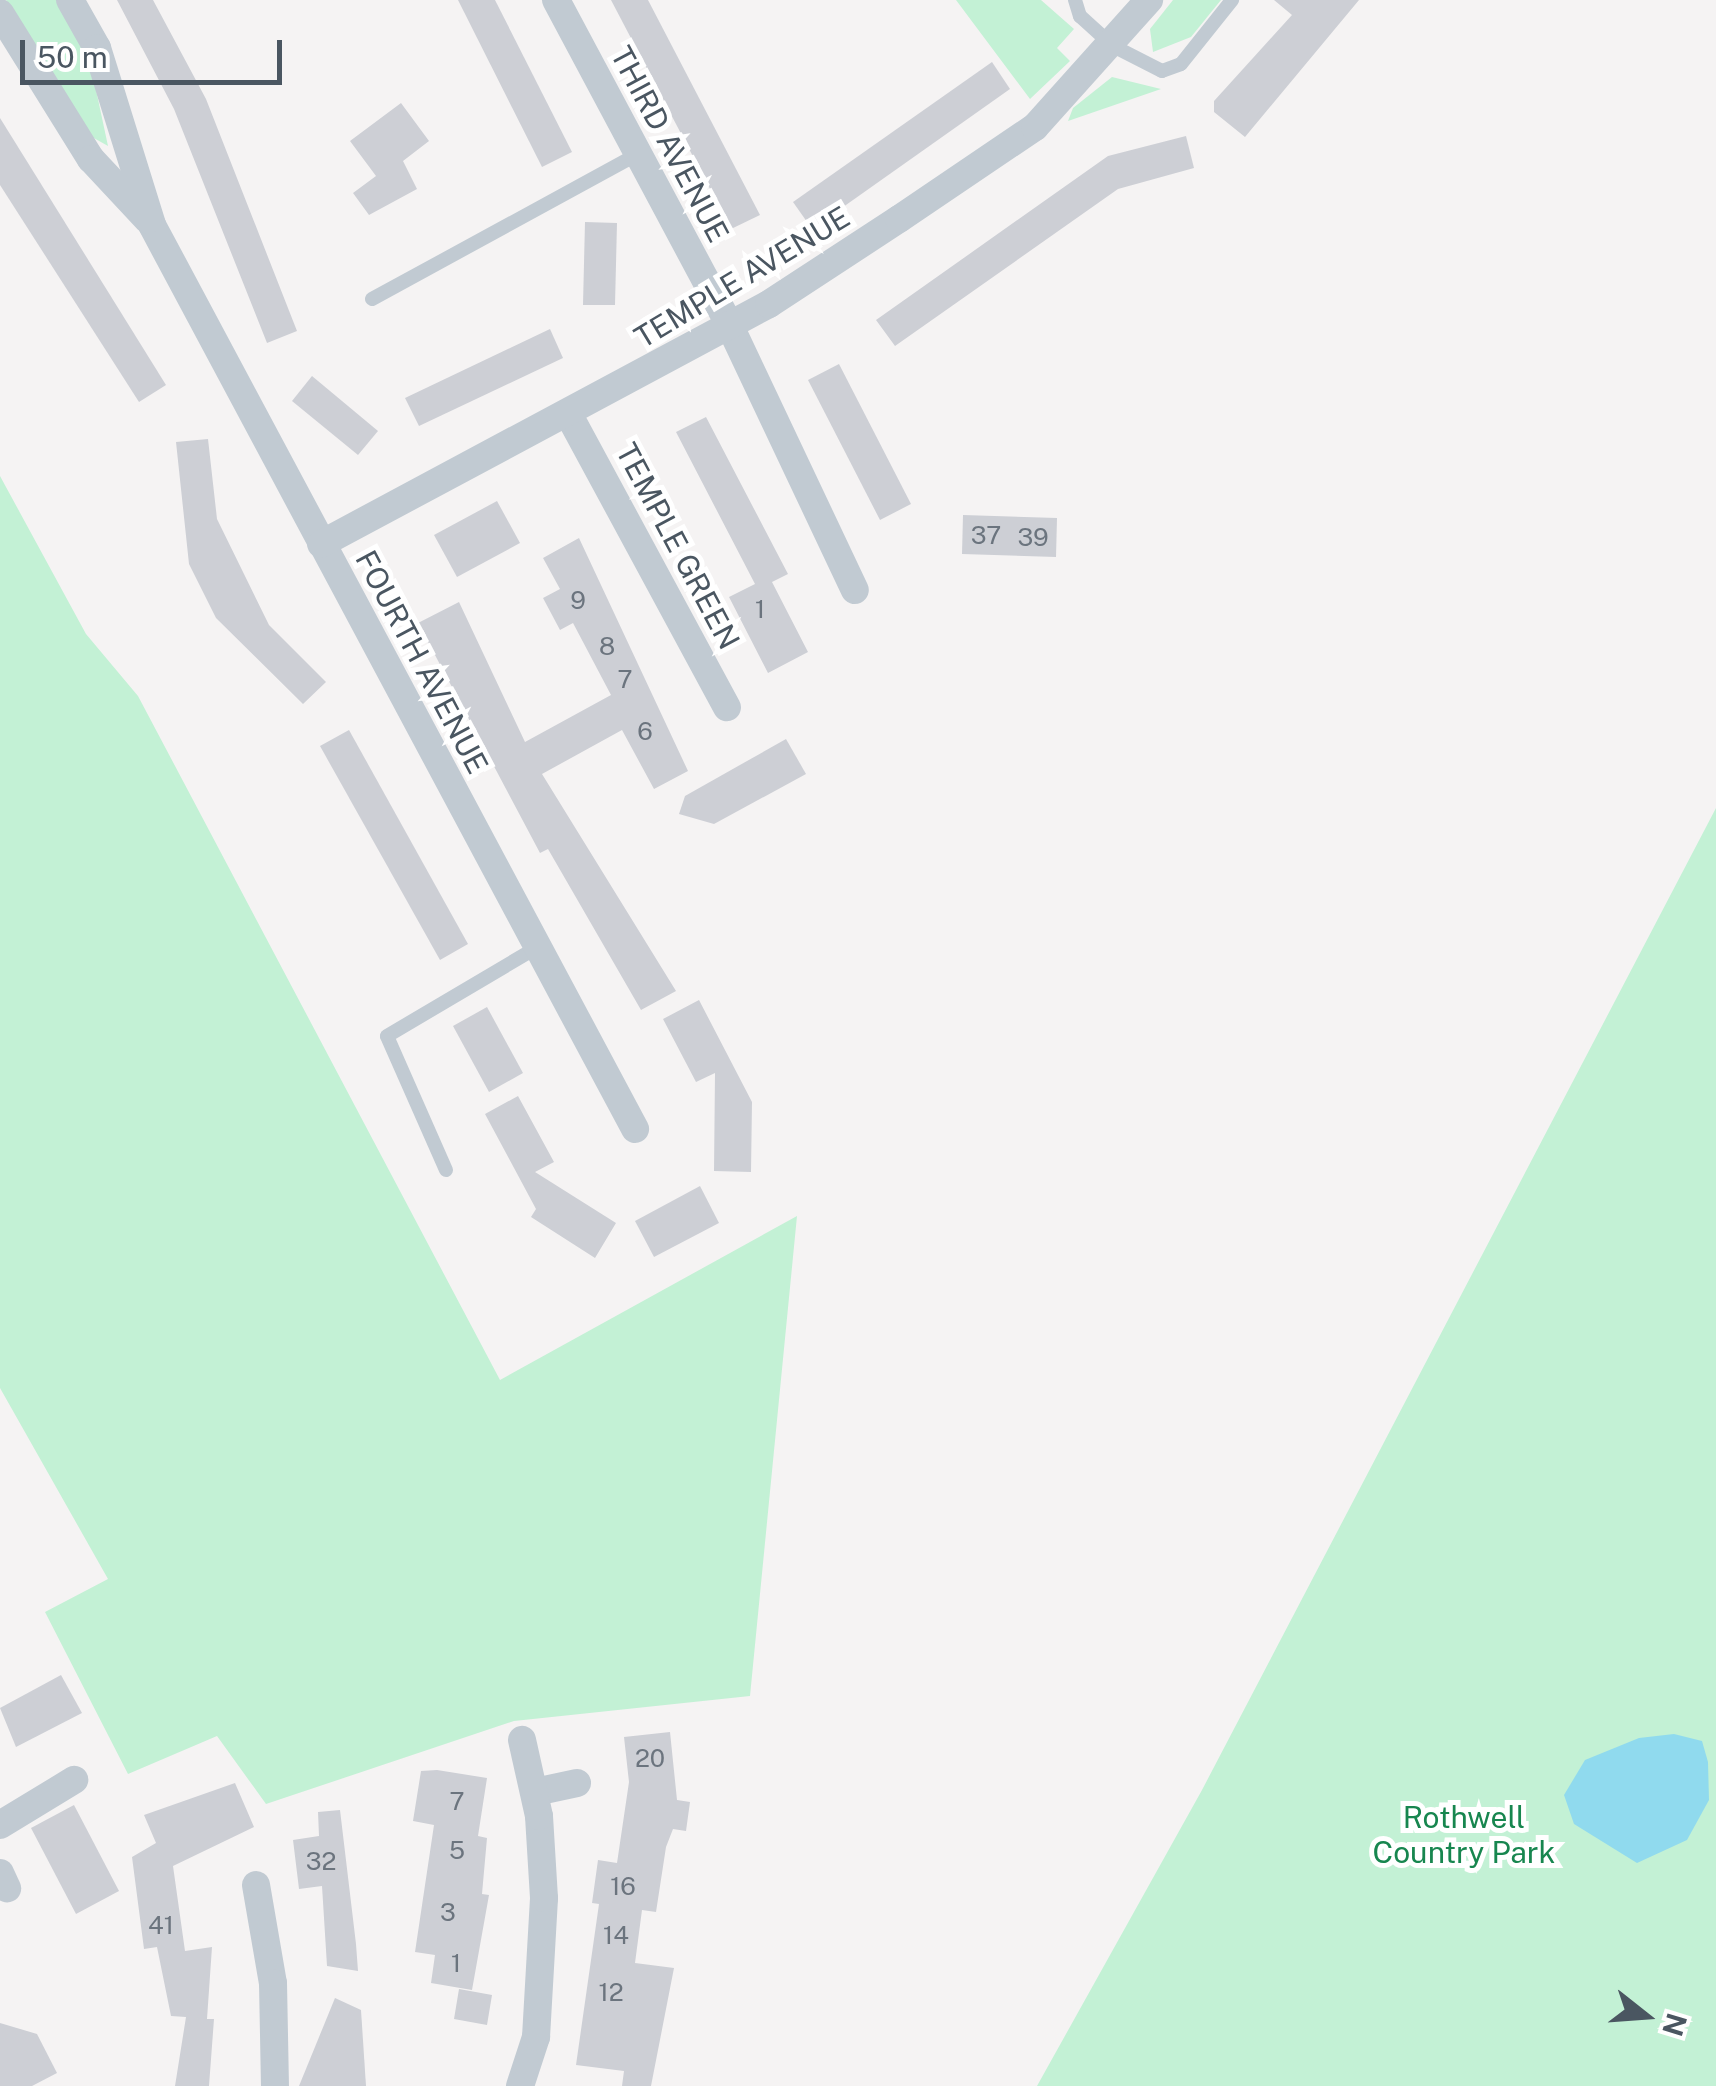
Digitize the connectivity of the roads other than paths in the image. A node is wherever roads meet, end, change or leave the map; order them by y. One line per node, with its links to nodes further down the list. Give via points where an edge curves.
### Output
1 (70, 0): 9 (street, FOURTH AVENUE, via 97,48)
2 (556, 0): 8 (street, THIRD AVENUE)
3 (1075, 0): 7 (lane, via 1080,16)
4 (1148, 0): 7 (street, TEMPLE AVENUE)
5 (1232, 0): 7 (lane, via 1172,70 1152,70)
6 (0, 13): 9 (street, FOURTH AVENUE, via 91,160)
7 (1113, 46): 11 (street, TEMPLE AVENUE, via 1036,126)
8 (638, 154): 10 (lane); 11 (street, THIRD AVENUE)
9 (152, 225): 13 (street, FOURTH AVENUE)
10 (372, 299)
11 (730, 326): 12 (street, TEMPLE AVENUE); 14 (street, THIRD AVENUE)
12 (570, 417): 13 (street, TEMPLE AVENUE); 15 (street, TEMPLE GREEN)
13 (321, 544): 16 (street, FOURTH AVENUE)
14 (855, 590)
15 (727, 707)
16 (536, 948): 17 (street, FOURTH AVENUE); 18 (lane, via 386,1036)
17 (635, 1129)
18 (446, 1170)
19 (522, 1740): 22 (street)
20 (74, 1780): 23 (street)
21 (577, 1782): 22 (street)
22 (535, 1792): 26 (street, via 543,1967 536,2037)
23 (0, 1826)
24 (256, 1884): 25 (street, via 273,1983)
25 (275, 2086)
26 (520, 2086)

